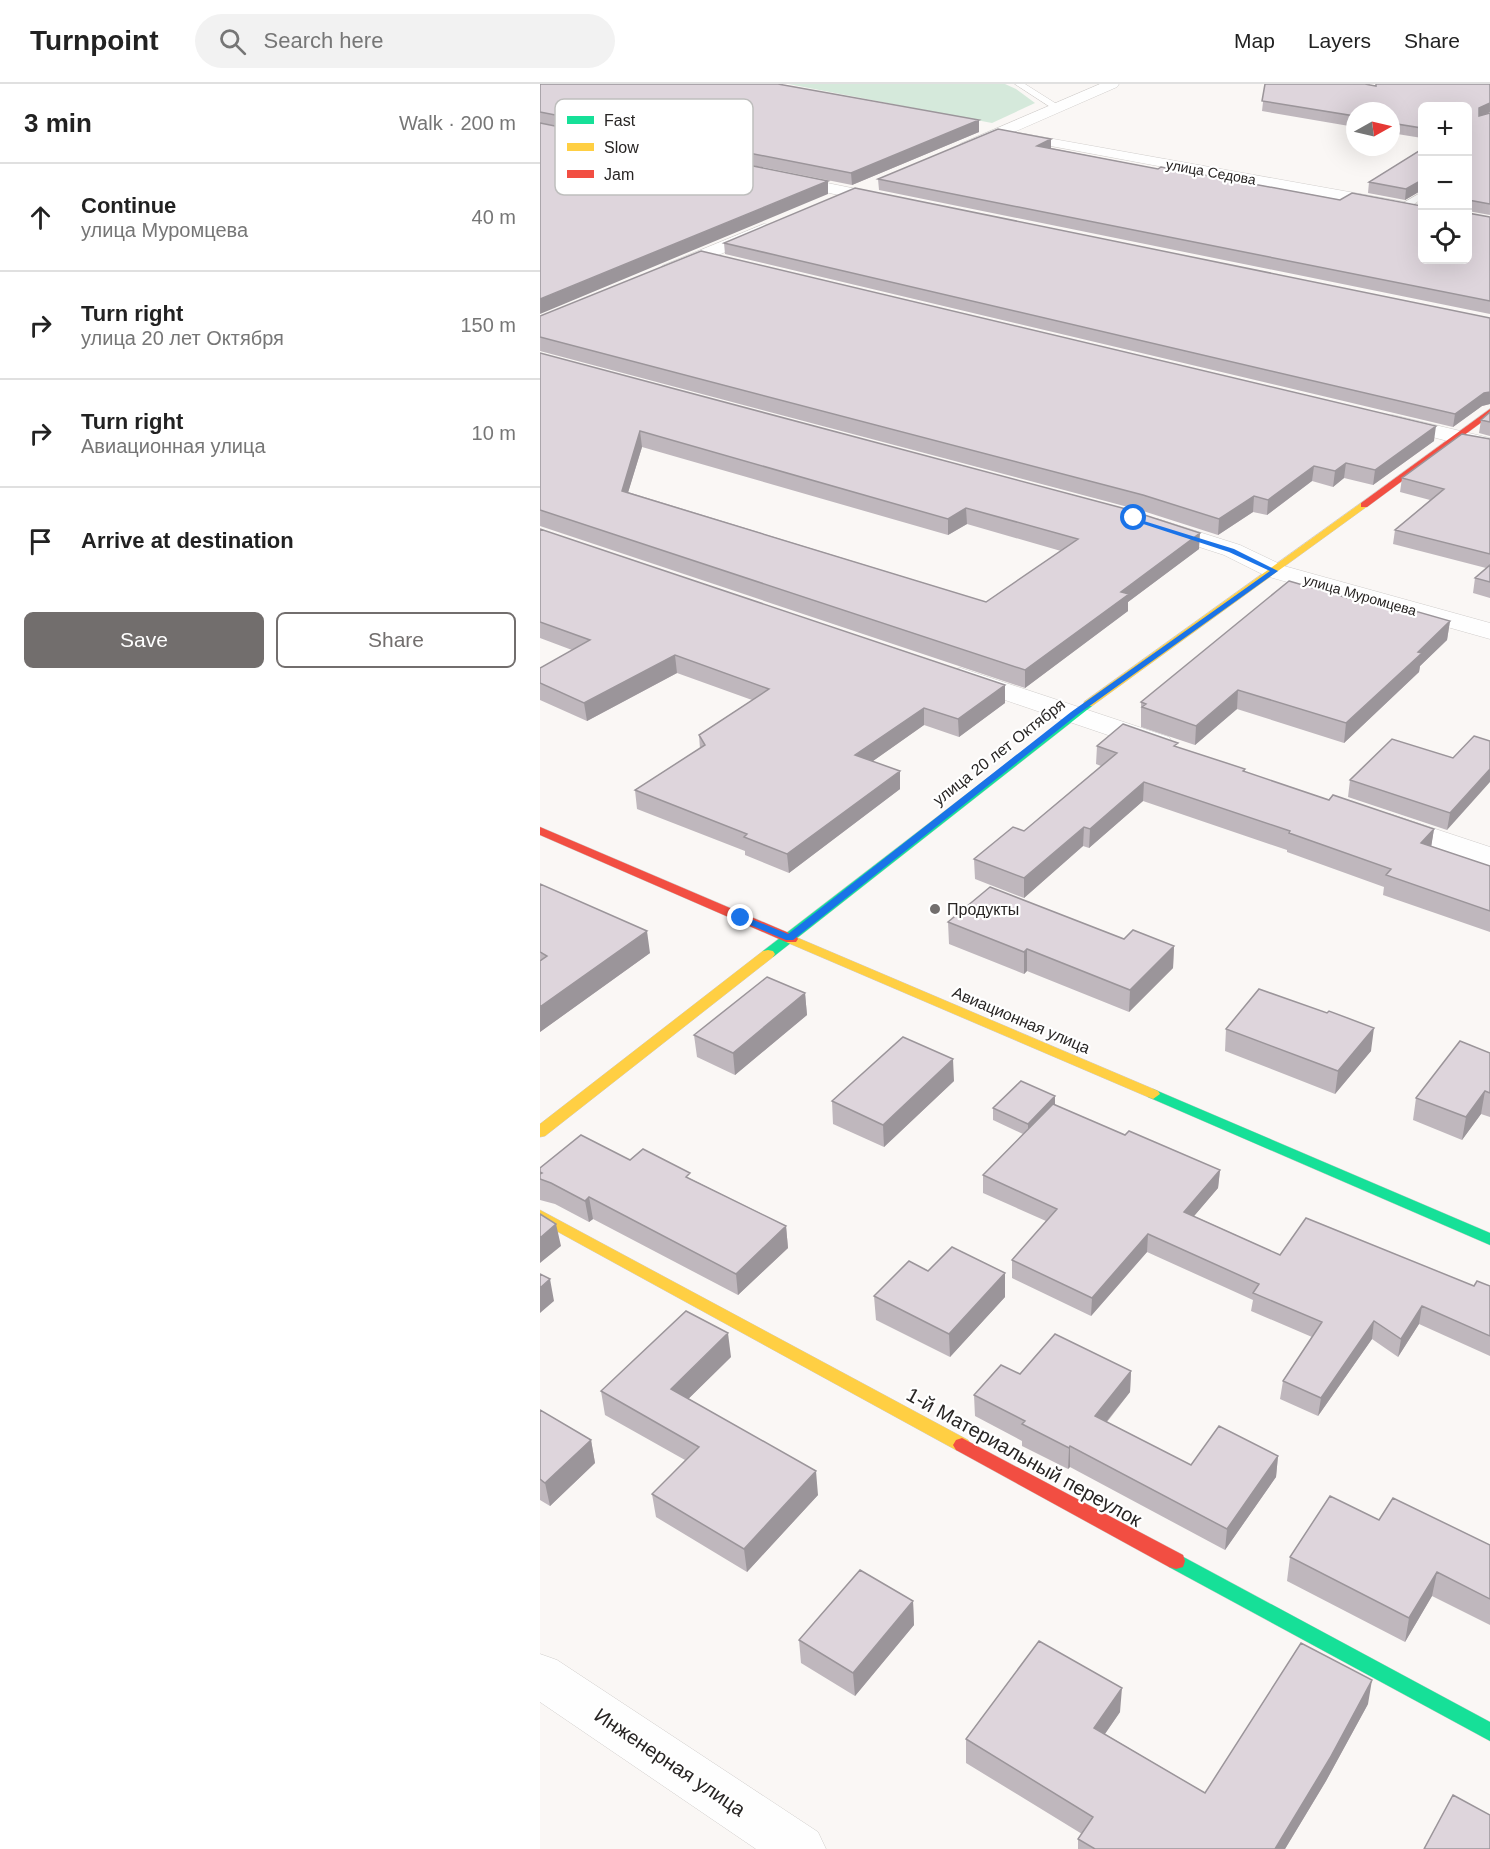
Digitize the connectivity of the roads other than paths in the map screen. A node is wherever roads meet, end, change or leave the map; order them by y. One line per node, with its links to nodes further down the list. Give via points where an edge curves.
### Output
1 (1019, 84): 3 (lane)
2 (1112, 84): 3 (street)
3 (1058, 108): 5 (street)
4 (983, 126): 5 (street, улица Седова)
5 (1002, 132): 6 (street); 13 (street, улица Седова)
6 (945, 154)
7 (769, 176): 9 (street)
8 (881, 180): 9 (street)
9 (849, 192): 11 (street); 12 (street)
10 (1418, 198): 13 (lane)
11 (908, 204)
12 (818, 206)
13 (1403, 207): 14 (street, улица Седова)
14 (1418, 209)
15 (775, 224): 16 (street)
16 (701, 256): 17 (street); 18 (street)
17 (736, 264)
18 (648, 278)
19 (1490, 412): 21 (street, улица 20 лет Октября)
20 (1377, 418): 21 (street)
21 (1458, 437): 22 (street); 24 (street, улица 20 лет Октября)
22 (1490, 445)
23 (1134, 518): 24 (street, улица Муромцева, via 1232,550)
24 (1275, 571): 25 (street, улица Муромцева); 27 (street, улица 20 лет Октября)
25 (1490, 632)
26 (938, 668): 27 (street)
27 (1074, 714): 28 (street); 32 (street, улица 20 лет Октября)
28 (1186, 752)
29 (1366, 814): 31 (street)
30 (540, 831): 32 (street, Авиационная улица)
31 (1490, 857)
32 (789, 938): 33 (street, улица 20 лет Октября); 35 (street, Авиационная улица)
33 (540, 1132)
34 (540, 1215): 37 (street, 1-й Материальный переулок)
35 (1490, 1239)
36 (540, 1675): 38 (street, Инженерная улица)
37 (1490, 1732)
38 (800, 1849)

